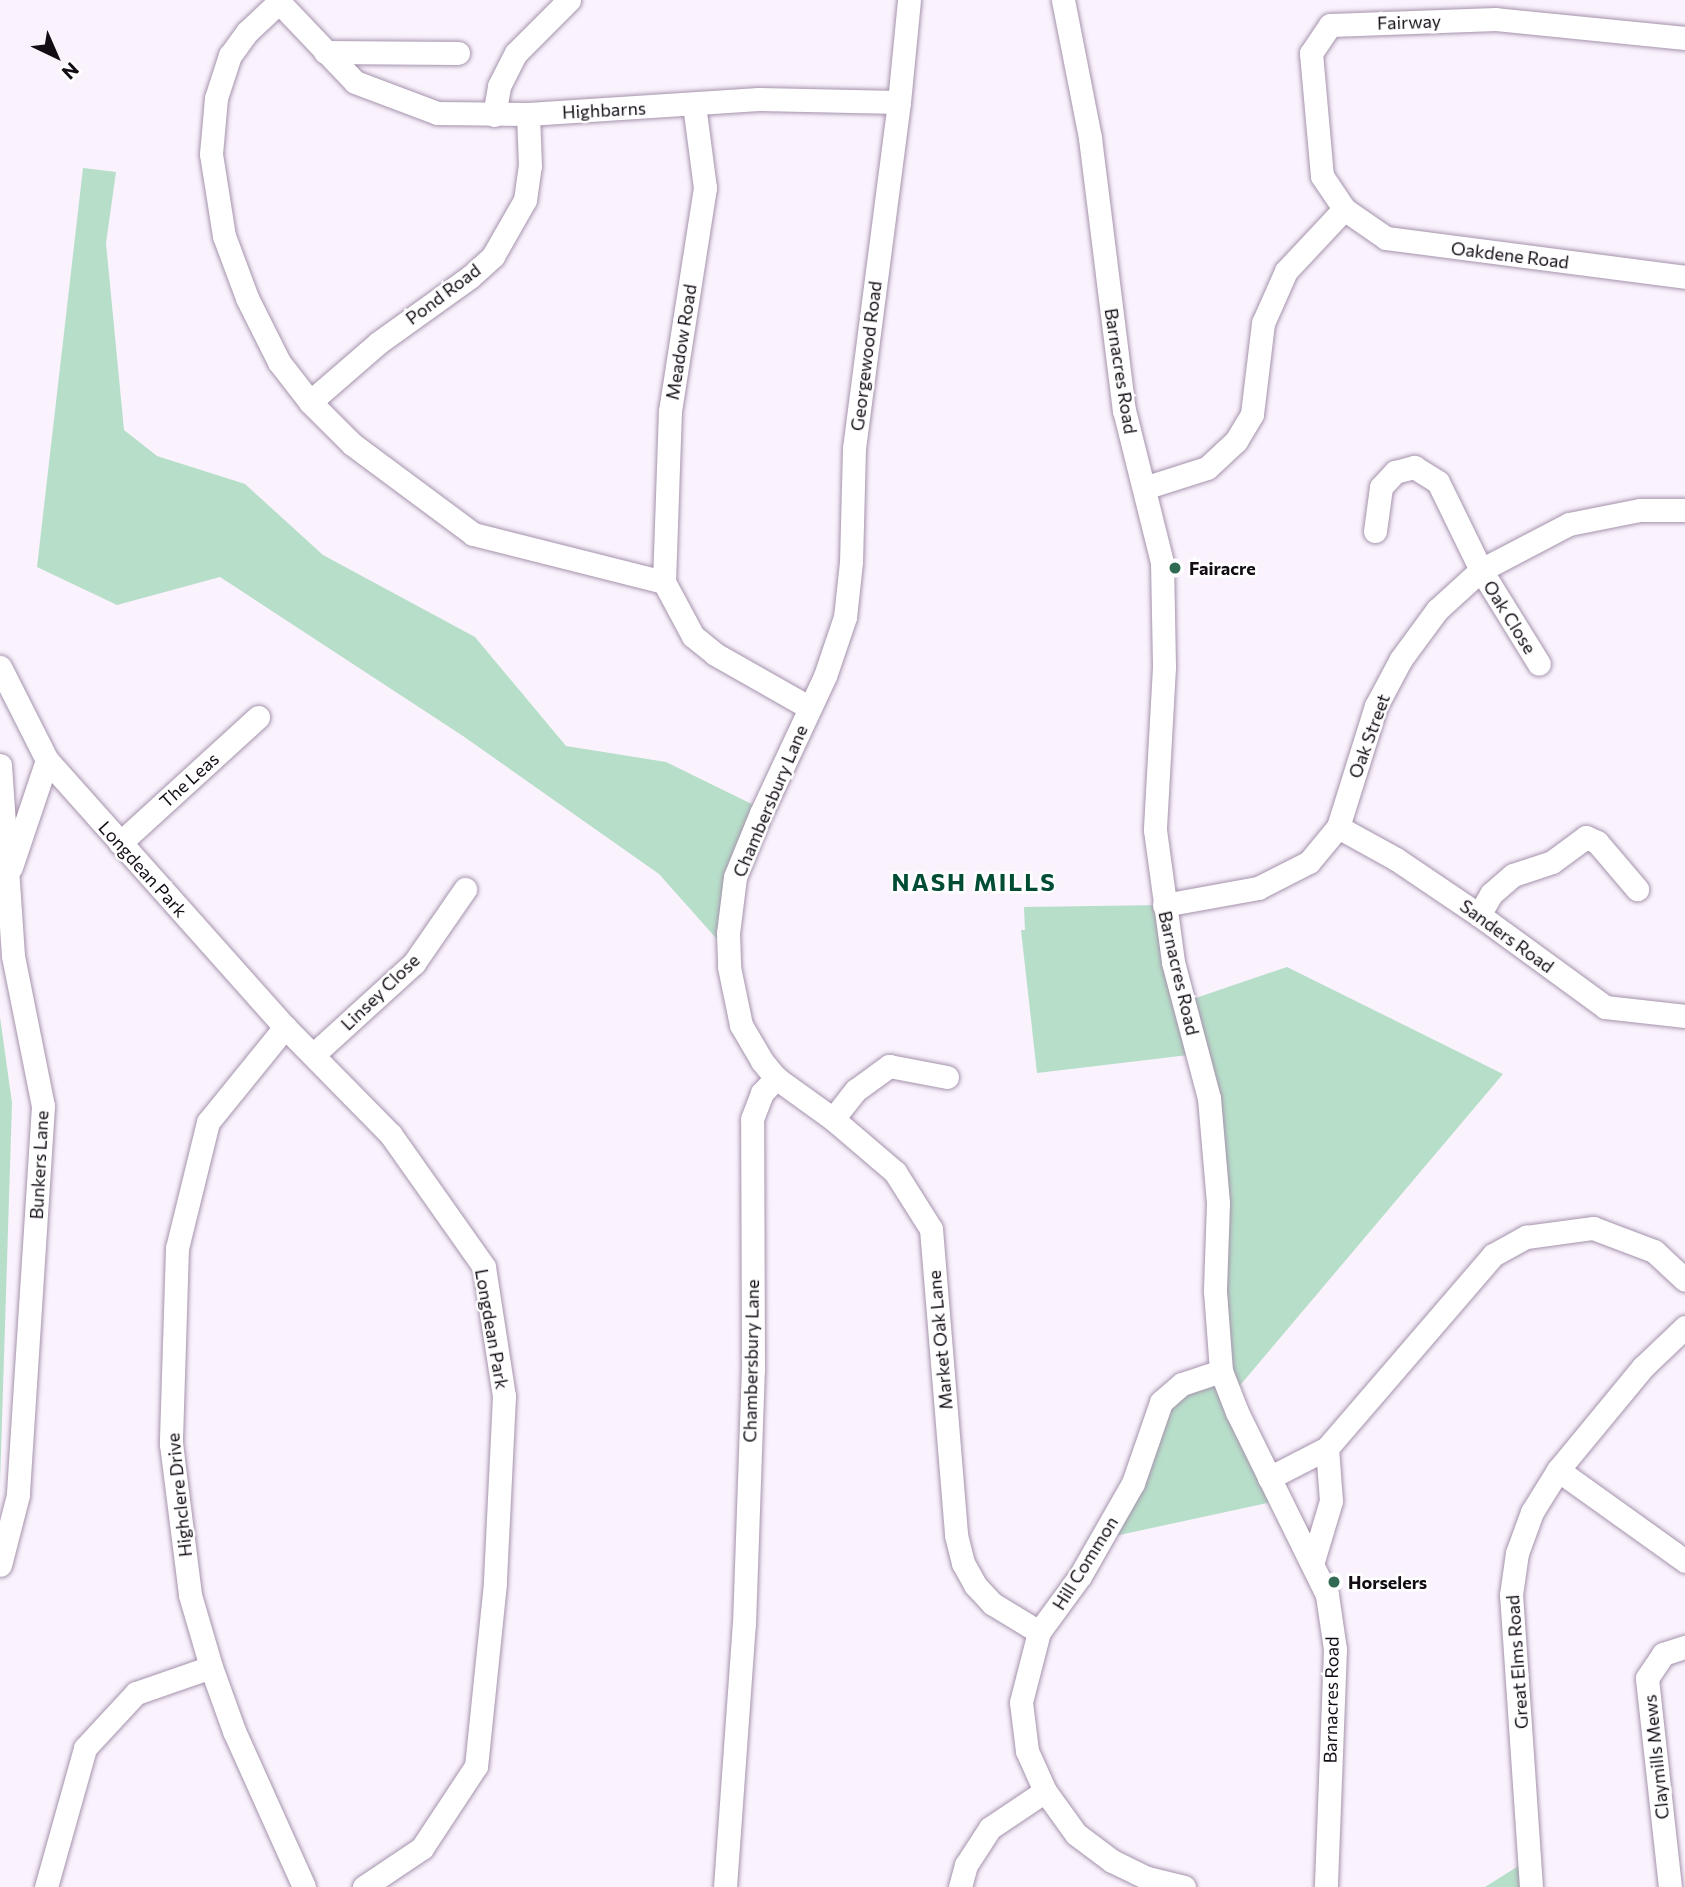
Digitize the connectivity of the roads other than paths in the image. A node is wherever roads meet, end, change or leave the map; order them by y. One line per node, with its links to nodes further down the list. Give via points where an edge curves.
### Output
1 (569, 0): 12 (street, via 516,53 499,86)
2 (909, 0): 9 (street, Georgewood Road)
3 (1063, 0): 16 (street, Barnacres Road, via 1090,138 1124,410)
4 (278, 1): 7 (street, Highbarns); 15 (street, via 230,55 216,98 211,154 224,236 247,298 279,362)
5 (1496, 10): 6 (street, Fairway); 13 (street, Fairway, via 1330,25 1311,53 1322,176)
6 (1685, 38)
7 (326, 52): 8 (street); 12 (street, Highbarns, via 355,82 437,113)
8 (458, 53)
9 (900, 102): 10 (street, Highbarns, via 759,99); 23 (street, Georgewood Road, via 854,449 850,586 837,645)
10 (694, 104): 11 (street, Highbarns); 20 (street, Meadow Road, via 705,188 670,411)
11 (528, 114): 12 (street, Highbarns); 15 (street, Pond Road, via 530,166 525,200 493,256 470,278 378,343)
12 (494, 115)
13 (1344, 209): 14 (street, Oakdene Road, via 1386,238); 16 (street, via 1286,271 1263,323 1252,414 1236,441 1207,468)
14 (1685, 276)
15 (310, 402): 20 (street, via 352,444 473,534)
16 (1143, 488): 32 (street, Barnacres Road, via 1162,562 1164,667 1155,830)
17 (1685, 510): 19 (street, Oak Street, via 1640,510 1569,524)
18 (1375, 531): 19 (street, Oak Close, via 1381,486 1395,472 1414,467 1438,482)
19 (1481, 570): 21 (street, Oak Close); 27 (street, Oak Street, via 1437,610 1401,659 1376,706)
20 (664, 582): 23 (street, Chambersbury Lane, via 693,636 715,654)
21 (1539, 664)
22 (0, 667): 25 (street, Longdean Park)
23 (810, 708): 38 (street, Chambersbury Lane, via 761,813 732,894 729,967 735,1002 752,1045)
24 (258, 717): 28 (street, The Leas)
25 (47, 760): 28 (street, Longdean Park); 29 (street)
26 (0, 765): 29 (street, Bunkers Lane)
27 (1338, 827): 32 (street, Oak Street, via 1309,862 1258,888); 33 (street, Sanders Road, via 1396,859)
28 (120, 843): 35 (street, Longdean Park)
29 (8, 877): 48 (street, Bunkers Lane, via 13,956 43,1106 18,1495)
30 (465, 889): 36 (street, Linsey Close, via 414,963)
31 (1637, 889): 33 (street, via 1597,842 1586,837 1552,862 1513,875 1491,894)
32 (1164, 905): 42 (street, Barnacres Road, via 1173,962 1209,1098 1218,1203 1215,1291)
33 (1479, 915): 34 (street, Sanders Road, via 1605,1007)
34 (1685, 1016)
35 (285, 1027): 36 (street, Longdean Park); 51 (street, Highclere Drive, via 208,1122 177,1248 171,1444 190,1595)
36 (313, 1055): 55 (street, Longdean Park, via 391,1135 484,1268 504,1396 495,1583 476,1766 422,1848)
37 (947, 1077): 39 (street, via 888,1066 856,1090)
38 (776, 1078): 39 (street, Market Oak Lane); 56 (street, Chambersbury Lane, via 762,1093 752,1119 753,1370 744,1624)
39 (833, 1119): 49 (street, Market Oak Lane, via 895,1172 931,1228 956,1535 963,1563 993,1604)
40 (1685, 1280): 43 (street, via 1654,1251 1593,1228 1526,1237 1493,1255)
41 (1685, 1327): 44 (street, Great Elms Road, via 1643,1367)
42 (1221, 1371): 45 (street, Barnacres Road); 49 (street, Hill Common, via 1182,1384 1161,1402 1133,1483 1080,1576)
43 (1327, 1448): 45 (street); 46 (street, via 1331,1502)
44 (1558, 1470): 47 (street); 60 (street, Great Elms Road, via 1532,1512 1517,1553 1511,1595)
45 (1269, 1478): 46 (street, Barnacres Road)
46 (1313, 1561): 59 (street, Barnacres Road, via 1327,1595 1335,1649)
47 (1685, 1561)
48 (0, 1565)
49 (1039, 1632): 52 (street, Hill Common, via 1021,1702 1027,1751)
50 (1685, 1647): 61 (street, Claymills Mews, via 1663,1654 1647,1678)
51 (211, 1667): 53 (street, via 136,1693 85,1748); 54 (street, Highclere Drive, via 234,1731)
52 (1045, 1791): 57 (street, via 990,1828 966,1865); 58 (street, Hill Common, via 1076,1834 1112,1861 1147,1878)
53 (46, 1887)
54 (304, 1887)
55 (364, 1887)
56 (726, 1887)
57 (960, 1887)
58 (1184, 1887)
59 (1326, 1887)
60 (1531, 1887)
61 (1671, 1887)

